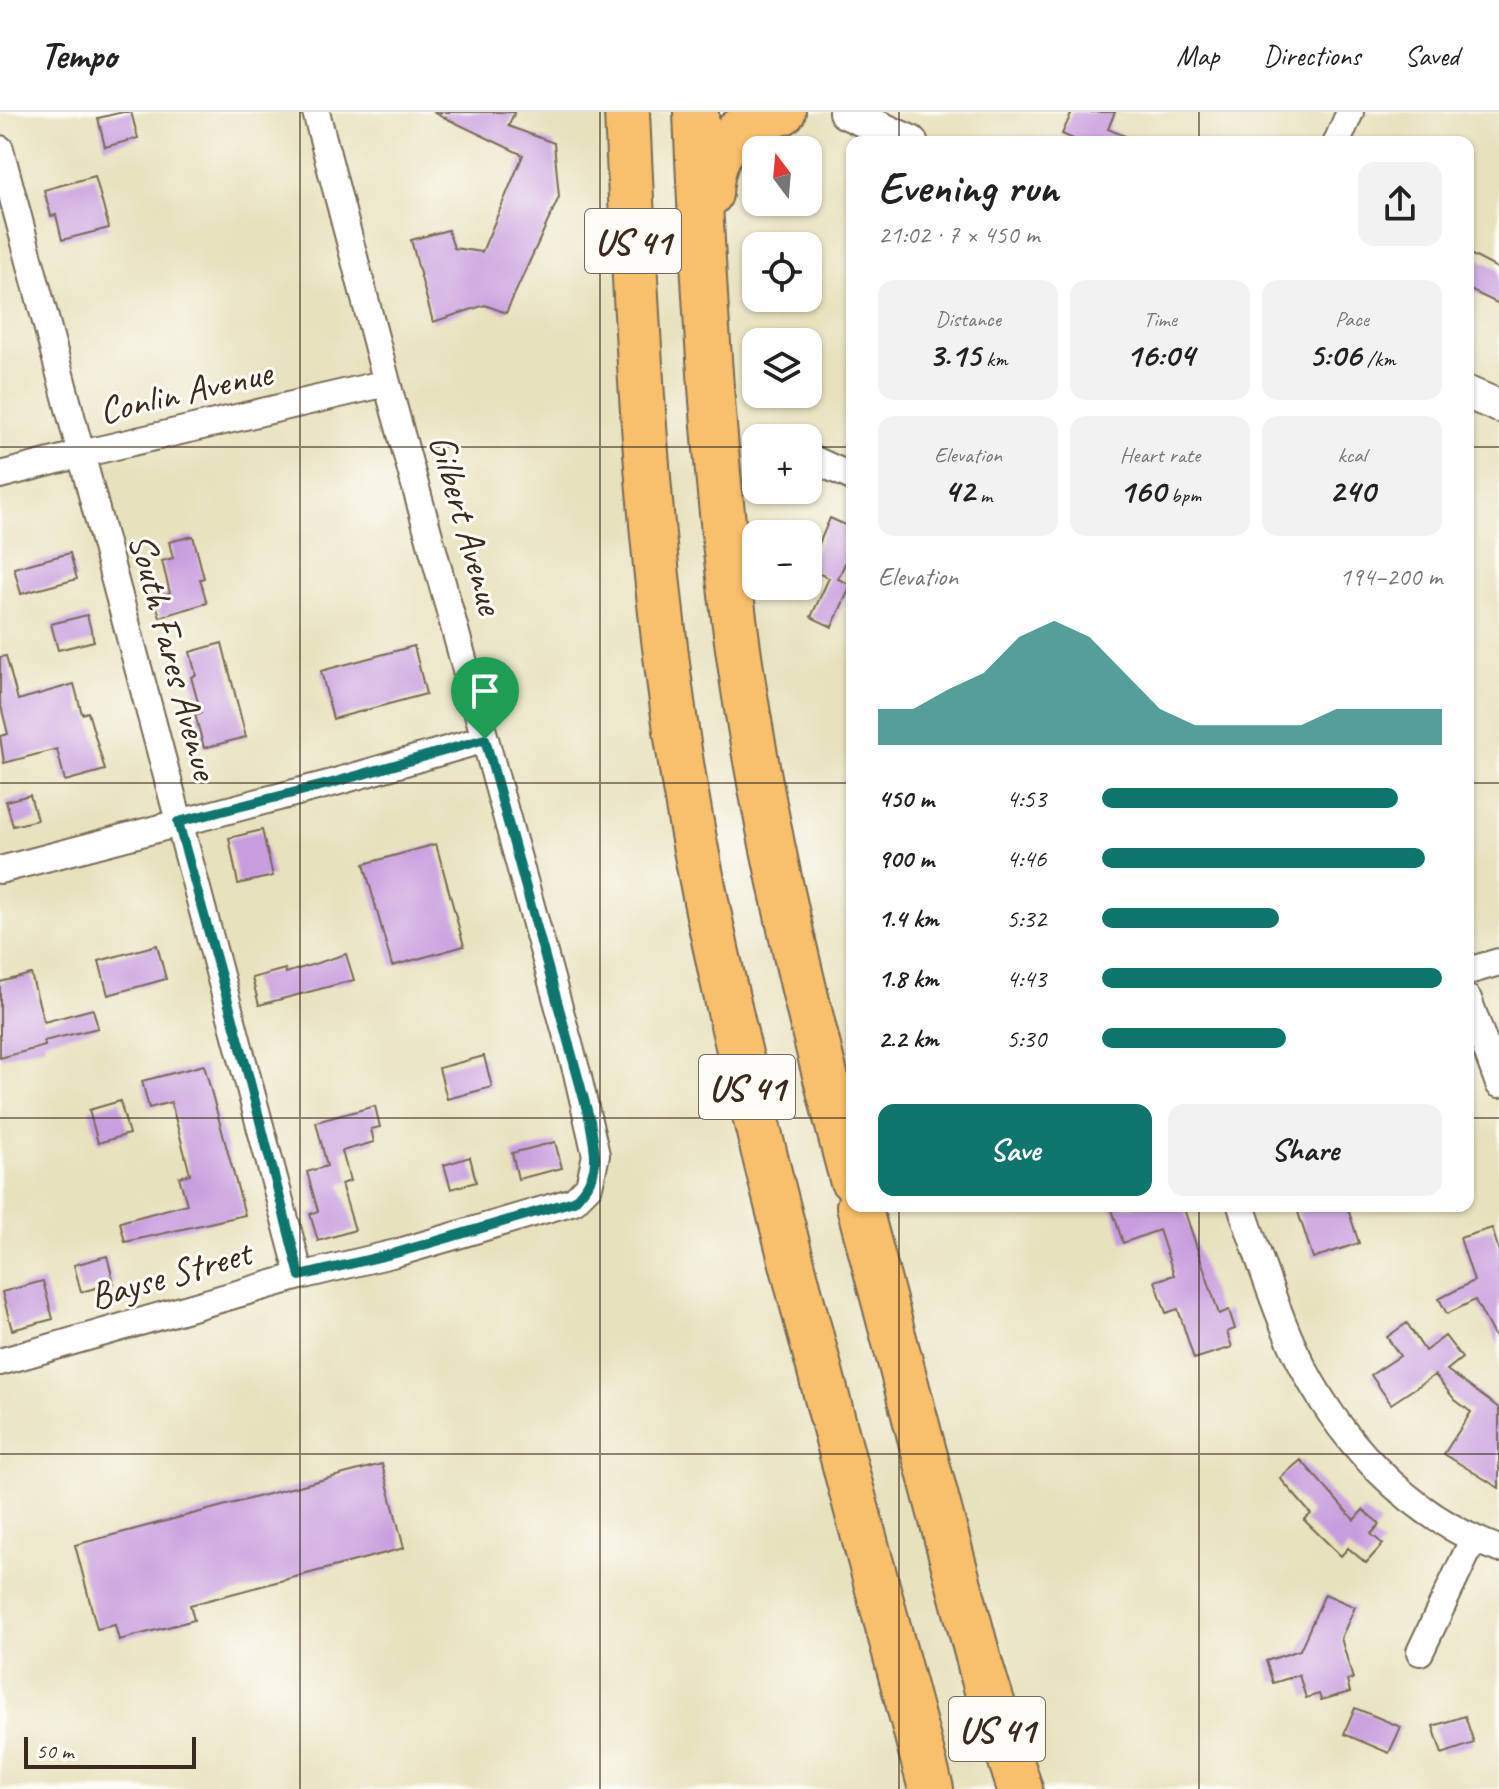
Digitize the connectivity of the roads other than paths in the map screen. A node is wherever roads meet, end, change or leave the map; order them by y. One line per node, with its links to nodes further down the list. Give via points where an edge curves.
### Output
1 (316, 112): 11 (street, Gilbert Avenue)
2 (627, 112): 35 (highway, US 41, via 638,371 652,540 698,865 735,1037)
3 (696, 112): 10 (highway, US 41)
4 (783, 112): 10 (highway, via 733,133 717,159)
5 (845, 112): 7 (street)
6 (1350, 112): 8 (street)
7 (898, 136)
8 (1340, 136)
9 (0, 149): 14 (street, South Fares Avenue)
10 (704, 285): 25 (highway, US 41, via 713,437 744,691 791,937)
11 (387, 383): 14 (street, Conlin Avenue); 18 (street, Gilbert Avenue)
12 (1474, 396): 13 (street)
13 (1499, 406)
14 (81, 454): 17 (street, Conlin Avenue); 19 (street, South Fares Avenue)
15 (822, 463): 16 (street)
16 (846, 474)
17 (0, 475)
18 (485, 739): 19 (street); 26 (street, Gilbert Avenue, via 596,1155 589,1186 574,1201)
19 (178, 822): 20 (street); 29 (street, South Fares Avenue)
20 (0, 870)
21 (1499, 962): 22 (street)
22 (1474, 969)
23 (1474, 1015): 24 (street)
24 (1499, 1084)
25 (846, 1155)
26 (546, 1211): 29 (street, Bayse Street)
27 (861, 1212): 34 (highway, US 41)
28 (1243, 1212): 31 (street, via 1294,1349 1341,1429 1397,1487)
29 (300, 1276): 30 (street, Bayse Street)
30 (0, 1362)
31 (1473, 1540): 32 (street); 33 (street)
32 (1499, 1549)
33 (1420, 1652)
34 (981, 1668): 36 (highway, US 41); 37 (highway)
35 (931, 1789)
36 (1013, 1789)
37 (1020, 1789)

